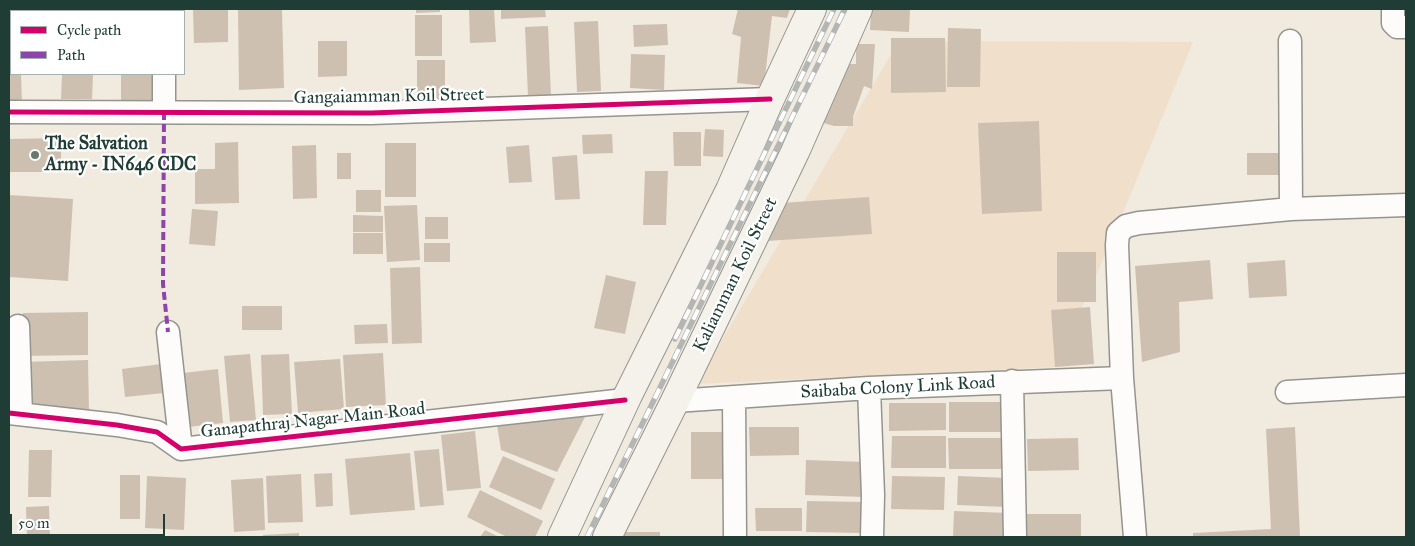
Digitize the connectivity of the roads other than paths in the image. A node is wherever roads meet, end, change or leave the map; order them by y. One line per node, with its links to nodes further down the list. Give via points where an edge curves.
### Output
1 (812, 9): 7 (main road)
2 (858, 9): 21 (main road, Kaliamman Koil Street, via 795,152)
3 (1393, 9): 4 (street, via 1393,23 1397,27)
4 (1406, 27)
5 (1290, 40): 10 (street)
6 (164, 75): 9 (street)
7 (770, 100): 9 (street, Gangaiamman Koil Street, via 371,114); 20 (main road, via 730,190)
8 (9, 112): 9 (street, Gangaiamman Koil Street)
9 (164, 112)
10 (1291, 209): 11 (street); 14 (street, via 1139,223 1126,226 1118,233)
11 (1406, 211)
12 (18, 326): 22 (street)
13 (168, 332): 23 (street)
14 (1122, 378): 15 (street, Saibaba Colony Link Road); 29 (street)
15 (1012, 381): 17 (street, Saibaba Colony Link Road); 28 (street)
16 (1406, 385): 18 (street)
17 (869, 388): 19 (street, Saibaba Colony Link Road); 27 (street)
18 (1287, 392)
19 (734, 398): 21 (street, Saibaba Colony Link Road); 26 (street)
20 (625, 400): 23 (street, Ganapathraj Nagar Main Road); 24 (main road)
21 (675, 401): 25 (main road, Kaliamman Koil Street)
22 (15, 414): 23 (street, Ganapathraj Nagar Main Road, via 157,432)
23 (181, 449)
24 (562, 537)
25 (607, 537)
26 (734, 537)
27 (872, 537)
28 (1015, 537)
29 (1135, 537)

